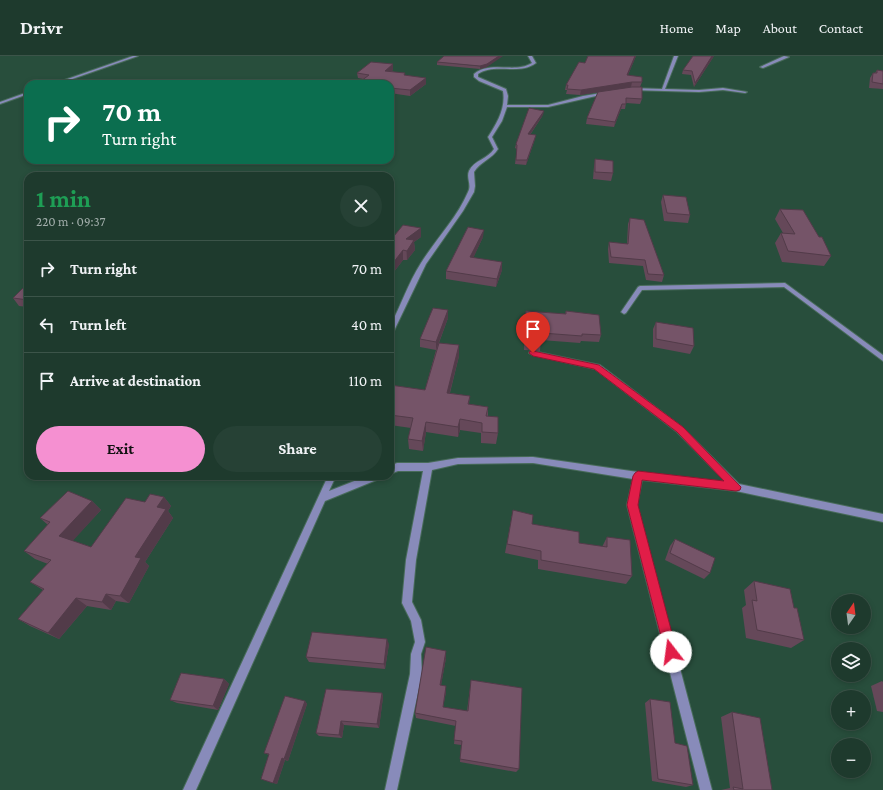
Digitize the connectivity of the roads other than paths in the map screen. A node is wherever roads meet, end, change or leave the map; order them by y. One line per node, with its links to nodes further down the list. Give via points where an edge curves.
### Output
1 (136, 56): 7 (street)
2 (530, 56): 14 (street, via 534,63 529,67 488,68 476,74 480,80 505,90)
3 (671, 56): 5 (street)
4 (786, 56): 6 (street, via 776,63)
5 (676, 57): 9 (street)
6 (762, 67)
7 (67, 80)
8 (625, 90): 9 (street)
9 (663, 90): 11 (street, via 723,89)
10 (612, 92): 14 (street, via 548,106)
11 (745, 92)
12 (24, 94): 13 (street)
13 (0, 103)
14 (506, 106): 16 (street, via 490,137 496,149 494,154 473,168 470,174 472,191 423,265)
15 (624, 312): 18 (street, via 640,288 785,285)
16 (394, 326)
17 (533, 353): 24 (street, via 596,367 680,430)
18 (883, 359)
19 (394, 467): 20 (street)
20 (428, 467): 21 (street, via 458,461 533,460); 28 (street, via 411,560 407,604 416,620 420,642 416,654 416,674)
21 (638, 476): 24 (street); 29 (street, via 632,505)
22 (330, 480): 25 (street)
23 (367, 480): 25 (street)
24 (736, 487): 26 (street)
25 (321, 500): 27 (street)
26 (883, 518)
27 (189, 790)
28 (390, 790)
29 (706, 790)

